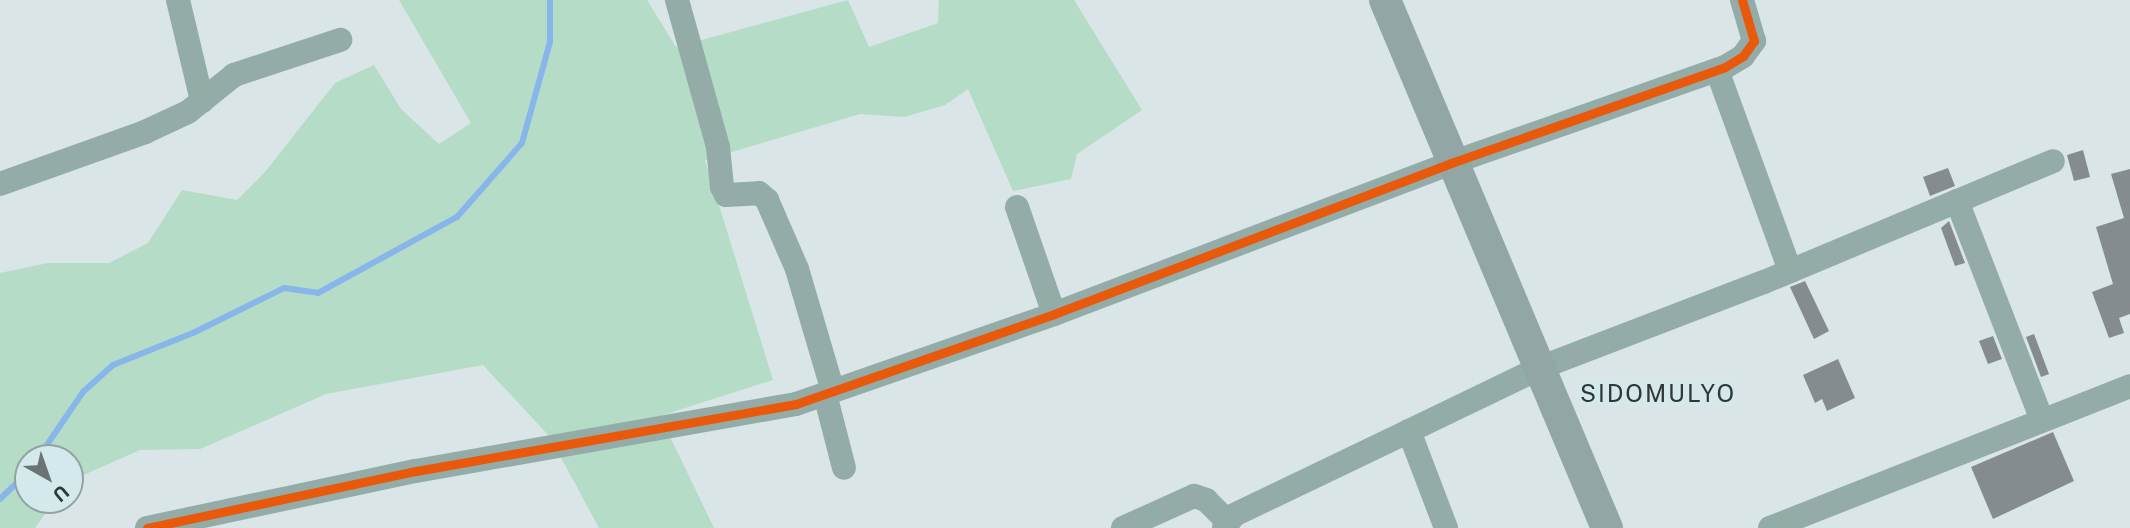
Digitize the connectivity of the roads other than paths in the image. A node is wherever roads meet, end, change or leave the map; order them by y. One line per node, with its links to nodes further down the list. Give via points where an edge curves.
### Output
1 (178, 0): 7 (street)
2 (677, 0): 17 (street, via 718,147 722,187 726,195 759,193 767,200 797,269)
3 (1385, 0): 9 (main road)
4 (1742, 0): 6 (street, via 1754,41 1743,56)
5 (340, 40): 7 (street, via 234,75)
6 (1717, 70): 9 (street); 13 (street)
7 (202, 101): 10 (street, via 145,132)
8 (2053, 161): 11 (street)
9 (1451, 163): 14 (street); 15 (main road)
10 (0, 184)
11 (1957, 201): 13 (street); 18 (street)
12 (1017, 207): 14 (street)
13 (1790, 271): 15 (street)
14 (1054, 314): 17 (street)
15 (1542, 367): 19 (street); 26 (main road)
16 (2130, 386): 18 (street)
17 (829, 392): 20 (street); 21 (street, via 752,414 416,471)
18 (2042, 420): 27 (street)
19 (1409, 431): 22 (street); 25 (street)
20 (844, 468)
21 (218, 521): 23 (street)
22 (1226, 524): 24 (street, via 1206,500 1194,496)
23 (147, 528)
24 (1123, 528)
25 (1446, 528)
26 (1607, 528)
27 (1770, 528)

